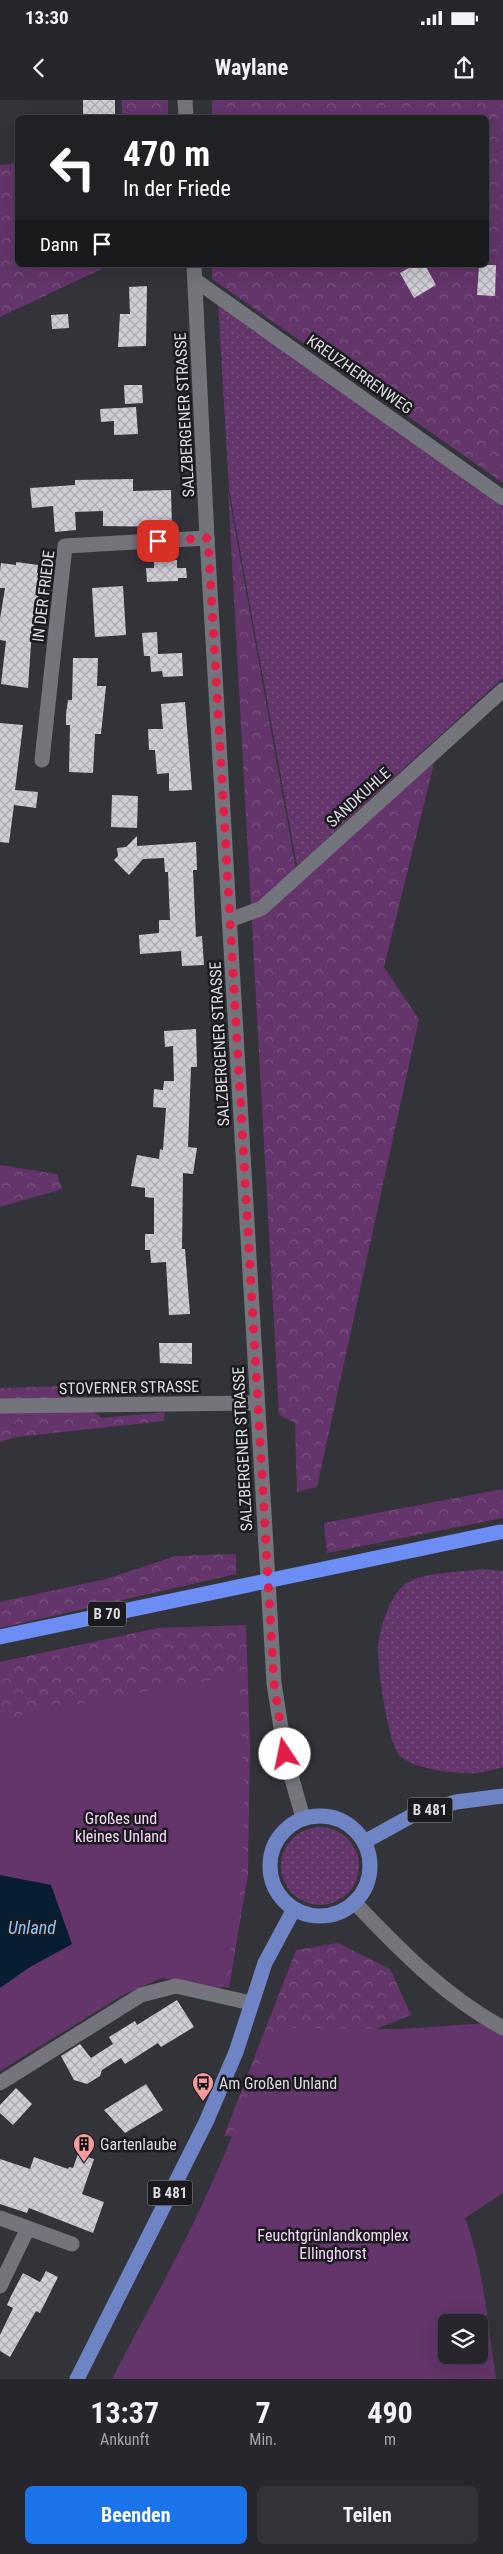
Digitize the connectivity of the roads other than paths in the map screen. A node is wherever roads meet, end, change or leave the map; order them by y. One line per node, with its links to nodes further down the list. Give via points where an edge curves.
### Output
1 (185, 100): 2 (street)
2 (186, 115)
3 (195, 272): 4 (street, KREUZHERRENWEG); 5 (street, SALZBERGENER STRASSE)
4 (503, 498)
5 (208, 538): 7 (street, IN DER FRIEDE, via 65,546); 8 (street, SALZBERGENER STRASSE)
6 (503, 690): 8 (street, SANDKUHLE, via 262,908)
7 (42, 760)
8 (230, 920): 9 (street, SALZBERGENER STRASSE)
9 (258, 1403): 10 (street, STOVERNER STRASSE); 14 (street, SALZBERGENER STRASSE, via 274,1683 285,1754)
10 (0, 1406)
11 (502, 1532): 12 (highway, B 70)
12 (0, 1637)
13 (503, 1796): 15 (main road, B 481, via 456,1802 415,1814)
14 (303, 1818): 15 (main road, via 331,1817 344,1822); 17 (main road, via 287,1828 275,1842 270,1860 271,1879 280,1896)
15 (364, 1842): 16 (main road, via 369,1874)
16 (354, 1902): 17 (main road, via 331,1915 319,1916); 19 (street, via 422,1971 459,2001)
17 (294, 1909): 18 (main road, B 481, via 265,1963)
18 (251, 2003): 20 (street, via 176,1986 141,1995); 25 (main road, B 481, via 236,2052 206,2122)
19 (503, 2028)
20 (0, 2083)
21 (0, 2218): 22 (street)
22 (28, 2228): 23 (street); 24 (street)
23 (72, 2244)
24 (0, 2286)
25 (77, 2379)

